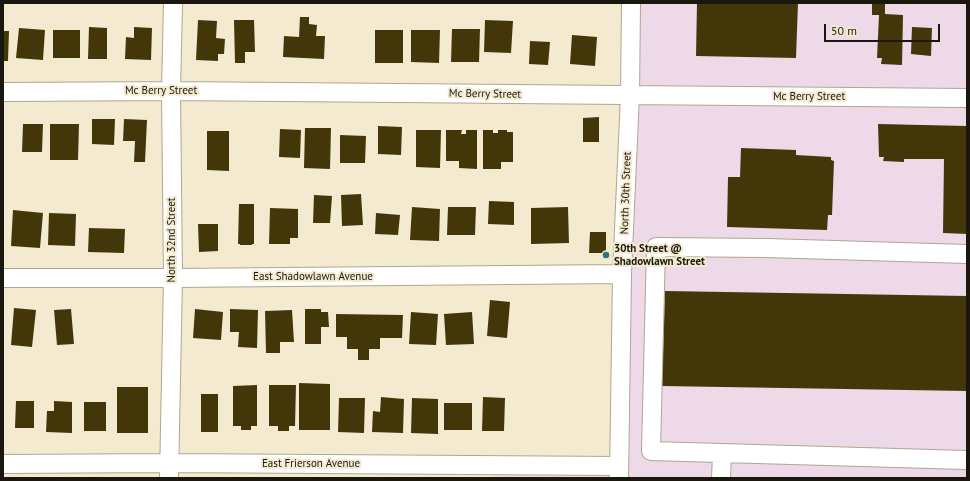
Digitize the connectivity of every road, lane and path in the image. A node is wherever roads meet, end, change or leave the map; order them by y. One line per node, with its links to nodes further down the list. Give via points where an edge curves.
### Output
1 (172, 3): 3 (street, North 32nd Street)
2 (631, 3): 5 (street, North 30th Street)
3 (171, 91): 4 (street, Mc Berry Street); 5 (street, Mc Berry Street); 10 (street, North 32nd Street)
4 (3, 92)
5 (630, 95): 6 (street, Mc Berry Street); 8 (street, North 30th Street)
6 (967, 98)
7 (967, 254): 11 (street, via 656,246 651,451)
8 (622, 274): 10 (street, East Shadowlawn Avenue); 15 (street, North 30th Street)
9 (3, 278): 10 (street, East Shadowlawn Avenue)
10 (173, 278): 14 (street, North 32nd Street)
11 (722, 454): 12 (street); 16 (street)
12 (967, 460)
13 (3, 464): 14 (street, East Frierson Avenue)
14 (169, 471): 15 (street, East Frierson Avenue)
15 (619, 472)
16 (721, 478)

